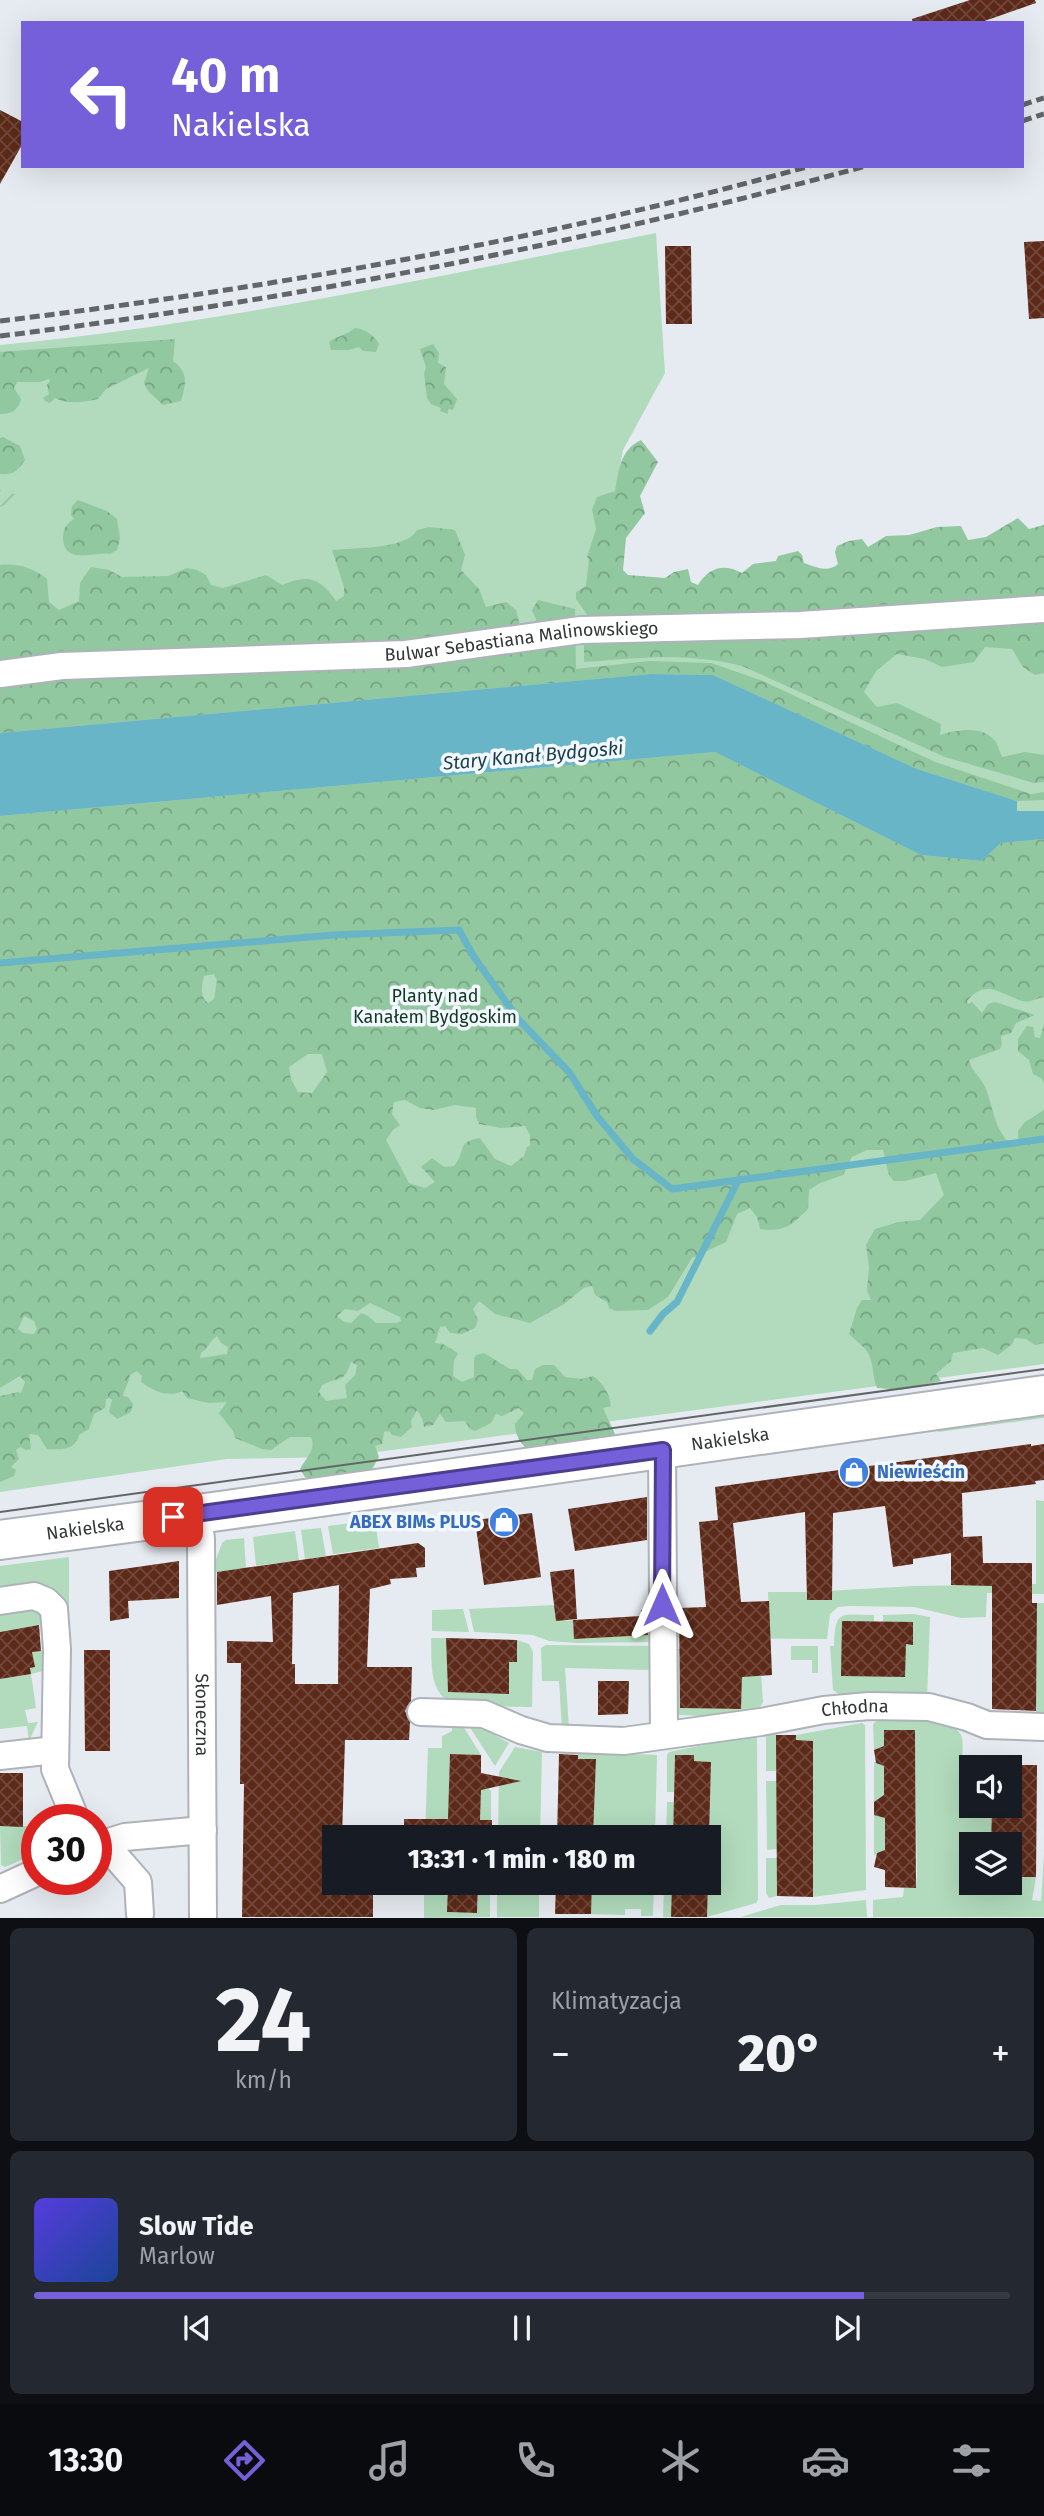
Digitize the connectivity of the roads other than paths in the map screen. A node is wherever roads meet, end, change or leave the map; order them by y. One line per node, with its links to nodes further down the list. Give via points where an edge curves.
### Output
1 (1044, 609): 2 (street, Bulwar Sebastiana Malinowskiego, via 800,625 581,630 405,654 62,666)
2 (0, 674)
3 (1044, 1395): 4 (main road, Nakielska)
4 (663, 1450): 5 (main road, Nakielska); 10 (street)
5 (198, 1514): 6 (main road, Nakielska); 14 (street, Słoneczna)
6 (0, 1540)
7 (0, 1601): 11 (street, via 34,1596 54,1609 57,1649 44,1685)
8 (421, 1712): 10 (street, Chłodna, via 484,1714 548,1738 624,1741)
9 (1044, 1727): 10 (street, Chłodna, via 1002,1728 929,1707 869,1706)
10 (664, 1734)
11 (55, 1750): 12 (street); 13 (street, via 55,1769)
12 (0, 1756)
13 (69, 1804)
14 (203, 1830): 15 (street); 20 (street, Słoneczna)
15 (112, 1841)
16 (112, 1856): 19 (street, via 138,1882)
17 (21, 1879): 18 (street)
18 (0, 1889)
19 (140, 1914)
20 (203, 1917)

